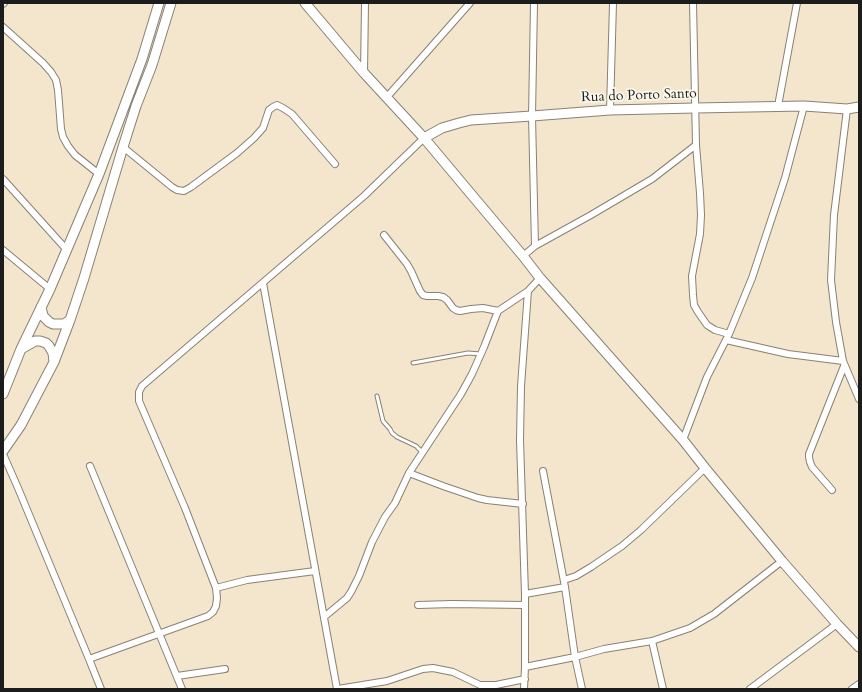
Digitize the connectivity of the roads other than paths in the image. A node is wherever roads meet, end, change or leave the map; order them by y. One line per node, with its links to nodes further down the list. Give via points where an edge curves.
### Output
1 (159, 3): 24 (street, via 142,59)
2 (171, 3): 22 (street)
3 (305, 3): 11 (street)
4 (365, 3): 11 (street)
5 (470, 3): 12 (street)
6 (534, 3): 19 (street)
7 (613, 3): 18 (street)
8 (693, 3): 16 (street)
9 (797, 3): 13 (street)
10 (3, 27): 24 (street, via 51,72 56,80 63,137 76,155)
11 (364, 73): 12 (street)
12 (387, 97): 20 (street)
13 (778, 106): 14 (street, Rua do Porto Santo); 16 (street, Rua do Porto Santo)
14 (804, 106): 17 (street, Rua do Porto Santo); 38 (street, via 786,178 752,278)
15 (859, 107): 17 (street, Rua do Porto Santo)
16 (695, 108): 18 (street, Rua do Porto Santo); 21 (street)
17 (847, 108): 44 (street, via 834,215 831,280)
18 (610, 110): 19 (street, Rua do Porto Santo)
19 (532, 116): 20 (street, Rua do Porto Santo, via 471,120 442,128); 27 (street)
20 (424, 138): 30 (street); 32 (street, via 364,196)
21 (696, 145): 27 (street, via 652,180); 38 (street, via 701,215 692,276 693,300 707,325)
22 (123, 147): 23 (street, via 172,188 184,191 254,138 263,128 269,110 278,105 292,114); 37 (street)
23 (335, 164)
24 (99, 174): 28 (street)
25 (3, 179): 28 (street)
26 (384, 235): 36 (street, via 407,264 423,295 443,297 453,308 460,311 483,308)
27 (535, 246): 30 (street)
28 (66, 249): 33 (street)
29 (3, 250): 33 (street)
30 (523, 256): 31 (street)
31 (540, 278): 34 (street); 48 (street)
32 (263, 283): 58 (street); 60 (street, via 154,374 139,392 139,401)
33 (50, 288): 35 (street)
34 (528, 291): 36 (street); 56 (street, via 520,440)
35 (41, 307): 37 (street, via 43,316 53,324 64,324); 40 (street)
36 (498, 311): 41 (street)
37 (70, 320): 42 (street)
38 (729, 334): 39 (street)
39 (726, 340): 44 (street); 48 (street, via 707,377)
40 (21, 349): 42 (street, via 35,341 46,343 53,353); 45 (street)
41 (481, 354): 43 (lane, via 468,353); 50 (street, via 461,394)
42 (54, 362): 49 (street, via 21,425)
43 (413, 363)
44 (844, 364): 46 (street); 55 (street, via 809,454 812,467)
45 (3, 394)
46 (858, 395)
47 (376, 396): 50 (lane, via 383,421 392,433)
48 (683, 440): 52 (street)
49 (3, 452): 70 (street)
50 (423, 452): 54 (street)
51 (90, 466): 66 (street)
52 (704, 468): 57 (street); 59 (street, via 622,546)
53 (543, 471): 59 (street)
54 (409, 473): 56 (street, via 482,499); 64 (street, via 372,542 351,592)
55 (832, 490)
56 (523, 504): 61 (street)
57 (782, 561): 65 (street); 67 (street, via 714,614 690,628)
58 (315, 571): 60 (street, via 247,580); 64 (street)
59 (565, 583): 61 (street); 69 (street)
60 (216, 588): 66 (street, via 216,606 213,612)
61 (525, 594): 63 (street)
62 (418, 605): 63 (street)
63 (525, 605): 71 (street)
64 (324, 617): 78 (street)
65 (837, 624): 68 (street); 82 (street)
66 (160, 633): 70 (street); 73 (street)
67 (652, 641): 69 (street); 81 (street)
68 (859, 648)
69 (575, 657): 71 (street); 80 (street)
70 (89, 659): 76 (street)
71 (525, 667): 74 (street)
72 (225, 669): 73 (street)
73 (177, 676): 77 (street)
74 (525, 679): 78 (street, via 480,685 453,672 433,668 387,681); 79 (street)
75 (859, 684): 83 (street)
76 (101, 689)
77 (182, 689)
78 (338, 689)
79 (524, 689)
80 (582, 689)
81 (663, 689)
82 (750, 689)
83 (852, 689)

